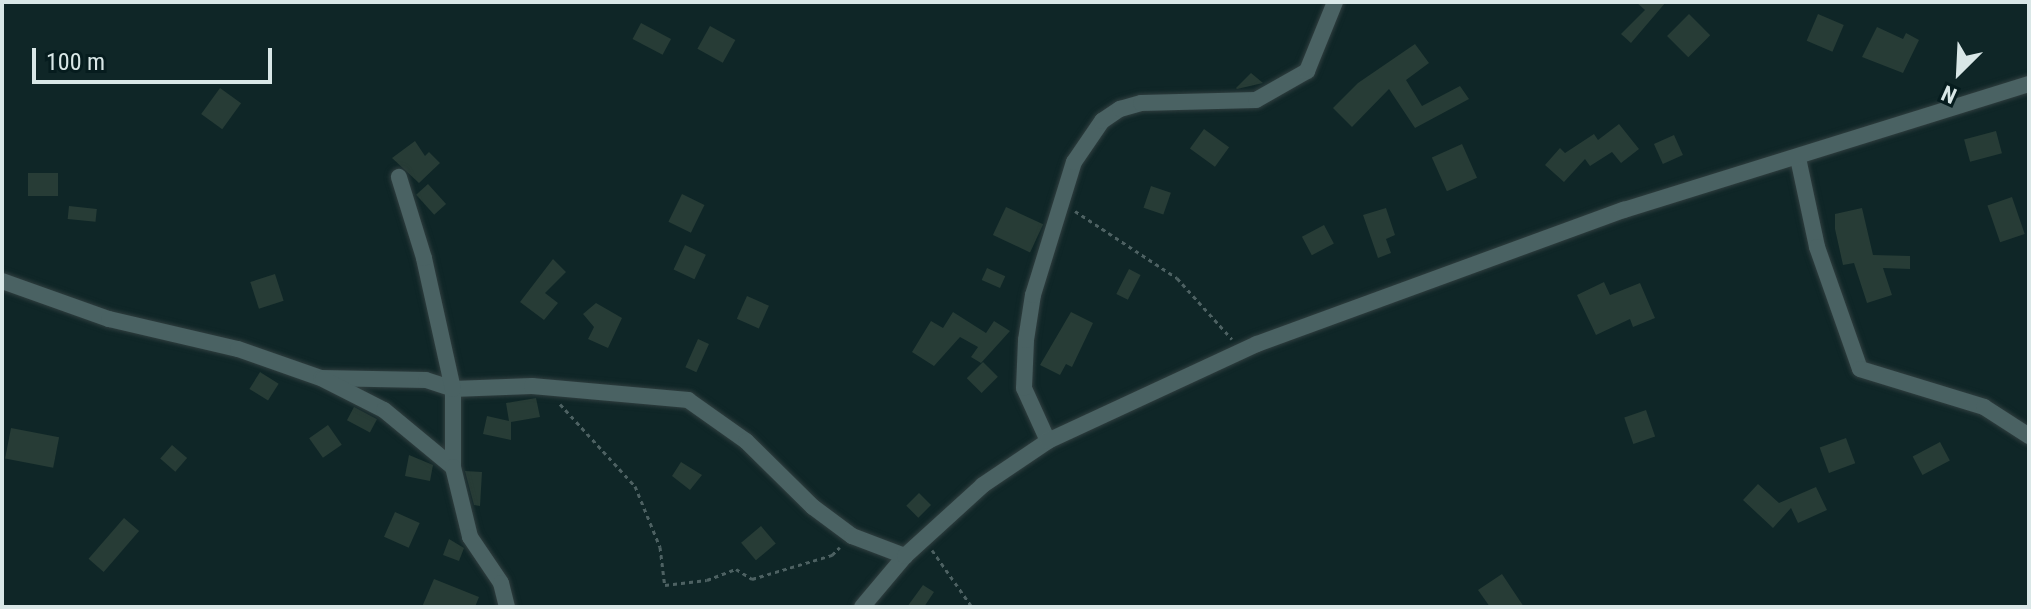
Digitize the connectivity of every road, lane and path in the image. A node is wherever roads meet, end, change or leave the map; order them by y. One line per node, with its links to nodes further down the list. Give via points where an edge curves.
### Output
1 (1335, 2): 5 (street, via 1307,71 1256,100 1141,103 1102,121 1074,162)
2 (2029, 84): 3 (street)
3 (1798, 158): 7 (street, via 1624,210); 11 (street, via 1817,247 1860,369 1984,407)
4 (399, 177): 10 (street, via 424,258)
5 (1060, 202): 7 (path, via 1177,278 1214,314); 12 (street, via 1026,340 1024,388)
6 (2, 281): 8 (street, via 109,319 238,349)
7 (1241, 352): 12 (street)
8 (321, 378): 10 (street, via 426,380); 13 (street, via 384,410)
9 (552, 388): 10 (street); 14 (street, via 696,403); 14 (path, via 566,413 635,486 660,547 665,585 707,580 736,569 752,579 832,555)
10 (453, 389): 13 (street)
11 (2029, 436)
12 (1048, 441): 15 (street, via 983,485)
13 (453, 467): 17 (street, via 470,537 501,583)
14 (852, 536): 16 (street)
15 (925, 540): 16 (street); 19 (path)
16 (905, 556): 18 (street)
17 (507, 607)
18 (862, 607)
19 (972, 607)

